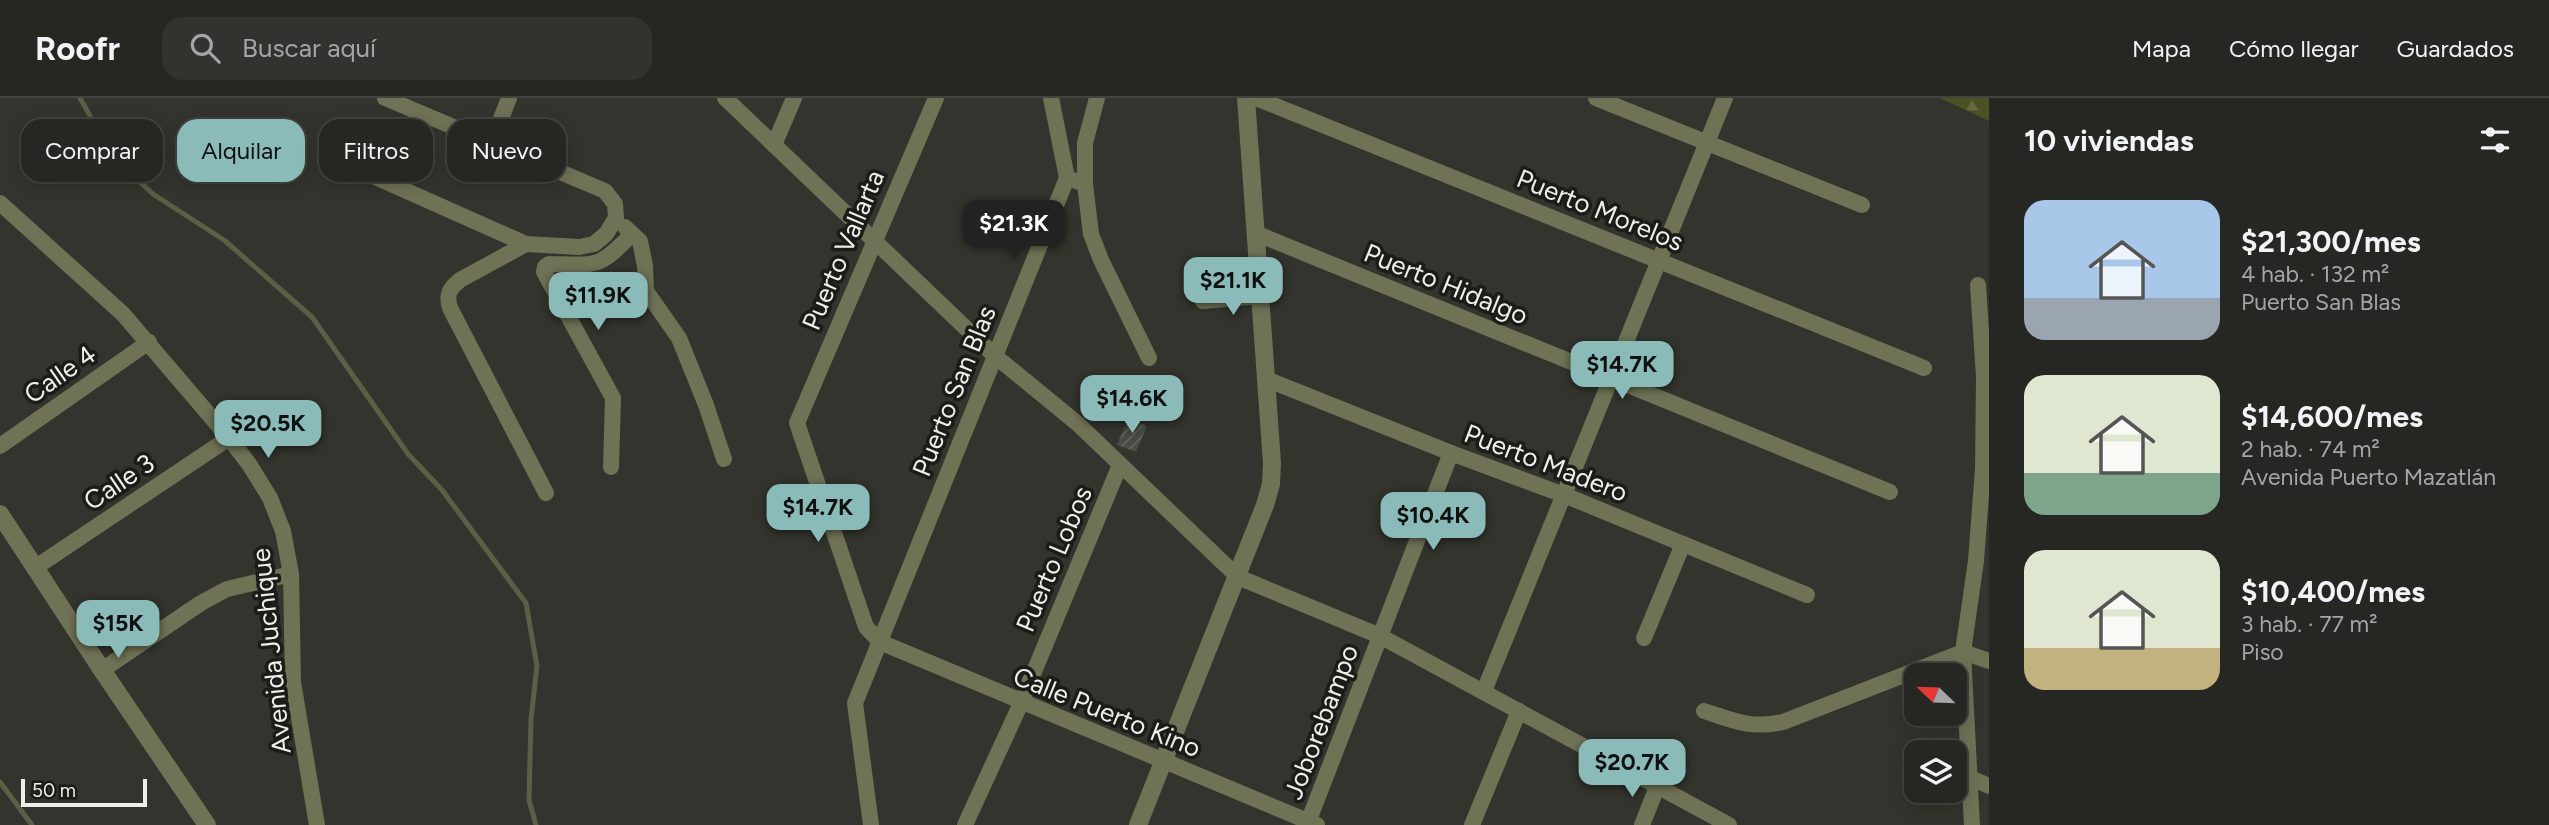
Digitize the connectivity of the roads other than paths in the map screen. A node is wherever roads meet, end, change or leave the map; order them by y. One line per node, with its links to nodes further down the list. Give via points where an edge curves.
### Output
1 (385, 98): 13 (street)
2 (509, 98): 12 (street)
3 (725, 98): 15 (street)
4 (794, 98): 15 (street)
5 (936, 98): 25 (street, Puerto Vallarta)
6 (1051, 98): 17 (street)
7 (1097, 98): 19 (street, via 1085,143)
8 (1246, 98): 23 (street)
9 (1256, 98): 27 (street, Puerto Morelos)
10 (1596, 98): 14 (street)
11 (1726, 98): 14 (street)
12 (501, 119)
13 (447, 123)
14 (1707, 143): 21 (street); 27 (street)
15 (774, 145): 25 (street)
16 (566, 174): 22 (street, via 605,191 615,204)
17 (1067, 178): 19 (street); 32 (street, Puerto San Blas)
18 (386, 182): 26 (street)
19 (1085, 184): 33 (street, via 1091,234)
20 (0, 203): 31 (street, Avenida Juchique)
21 (1862, 205)
22 (616, 218): 24 (street); 26 (street, via 594,244)
23 (1255, 233): 29 (street); 35 (street, Puerto Hidalgo)
24 (632, 234): 40 (street, via 640,241 646,291 679,338); 42 (street, via 607,259 591,265 549,264 544,272 613,398)
25 (873, 241): 32 (street); 54 (street, Puerto Vallarta, via 797,423 866,627)
26 (526, 244): 44 (street, via 460,280 450,287 447,298)
27 (1660, 260): 34 (street, Puerto Morelos); 35 (street)
28 (1978, 285): 55 (street, via 1983,469)
29 (1260, 296): 30 (street); 36 (street)
30 (1203, 301)
31 (149, 342): 37 (street, Avenida Juchique); 38 (street, Calle 4)
32 (995, 356): 41 (street, via 1079,424); 54 (street, Puerto San Blas)
33 (1149, 358)
34 (1924, 368)
35 (1612, 377): 43 (street, Puerto Hidalgo); 45 (street)
36 (1266, 379): 39 (street, Puerto Madero); 50 (street, via 1271,484)
37 (229, 438): 48 (street, Calle 3); 49 (street, Avenida Juchique, via 270,498 283,531)
38 (0, 446)
39 (1451, 453): 45 (street, Puerto Madero); 52 (street, Joborebampo)
40 (723, 458)
41 (1120, 465): 50 (street); 59 (street, Puerto Lobos)
42 (611, 467)
43 (1890, 492)
44 (546, 493)
45 (1564, 495): 47 (street, Puerto Madero); 58 (street)
46 (0, 514): 48 (street)
47 (1683, 544): 51 (street, Puerto Madero); 53 (street)
48 (36, 568): 57 (street)
49 (290, 574): 57 (street, via 227,589); 68 (street, Avenida Juchique, via 293,682)
50 (1238, 576): 52 (street); 62 (street)
51 (1807, 595)
52 (1380, 636): 58 (street); 66 (street, Joborebampo)
53 (1644, 638)
54 (880, 642): 59 (street, Calle Puerto Kino); 69 (street, Puerto San Blas, via 855,703)
55 (1963, 652): 56 (street); 61 (street, via 1783,722 1745,725); 63 (street)
56 (1989, 662)
57 (102, 670): 67 (street)
58 (1484, 691): 60 (street)
59 (1021, 703): 62 (street, Calle Puerto Kino); 70 (street, Puerto Lobos)
60 (1519, 711): 65 (street); 72 (street)
61 (1704, 711)
62 (1164, 762): 66 (street, Calle Puerto Kino); 71 (street)
63 (1968, 777): 64 (street); 75 (street)
64 (1989, 786)
65 (1657, 787): 73 (street); 74 (street)
66 (1311, 823)
67 (207, 825)
68 (317, 825)
69 (871, 825)
70 (965, 825)
71 (1138, 825)
72 (1472, 825)
73 (1642, 825)
74 (1729, 825)
75 (1972, 825)

